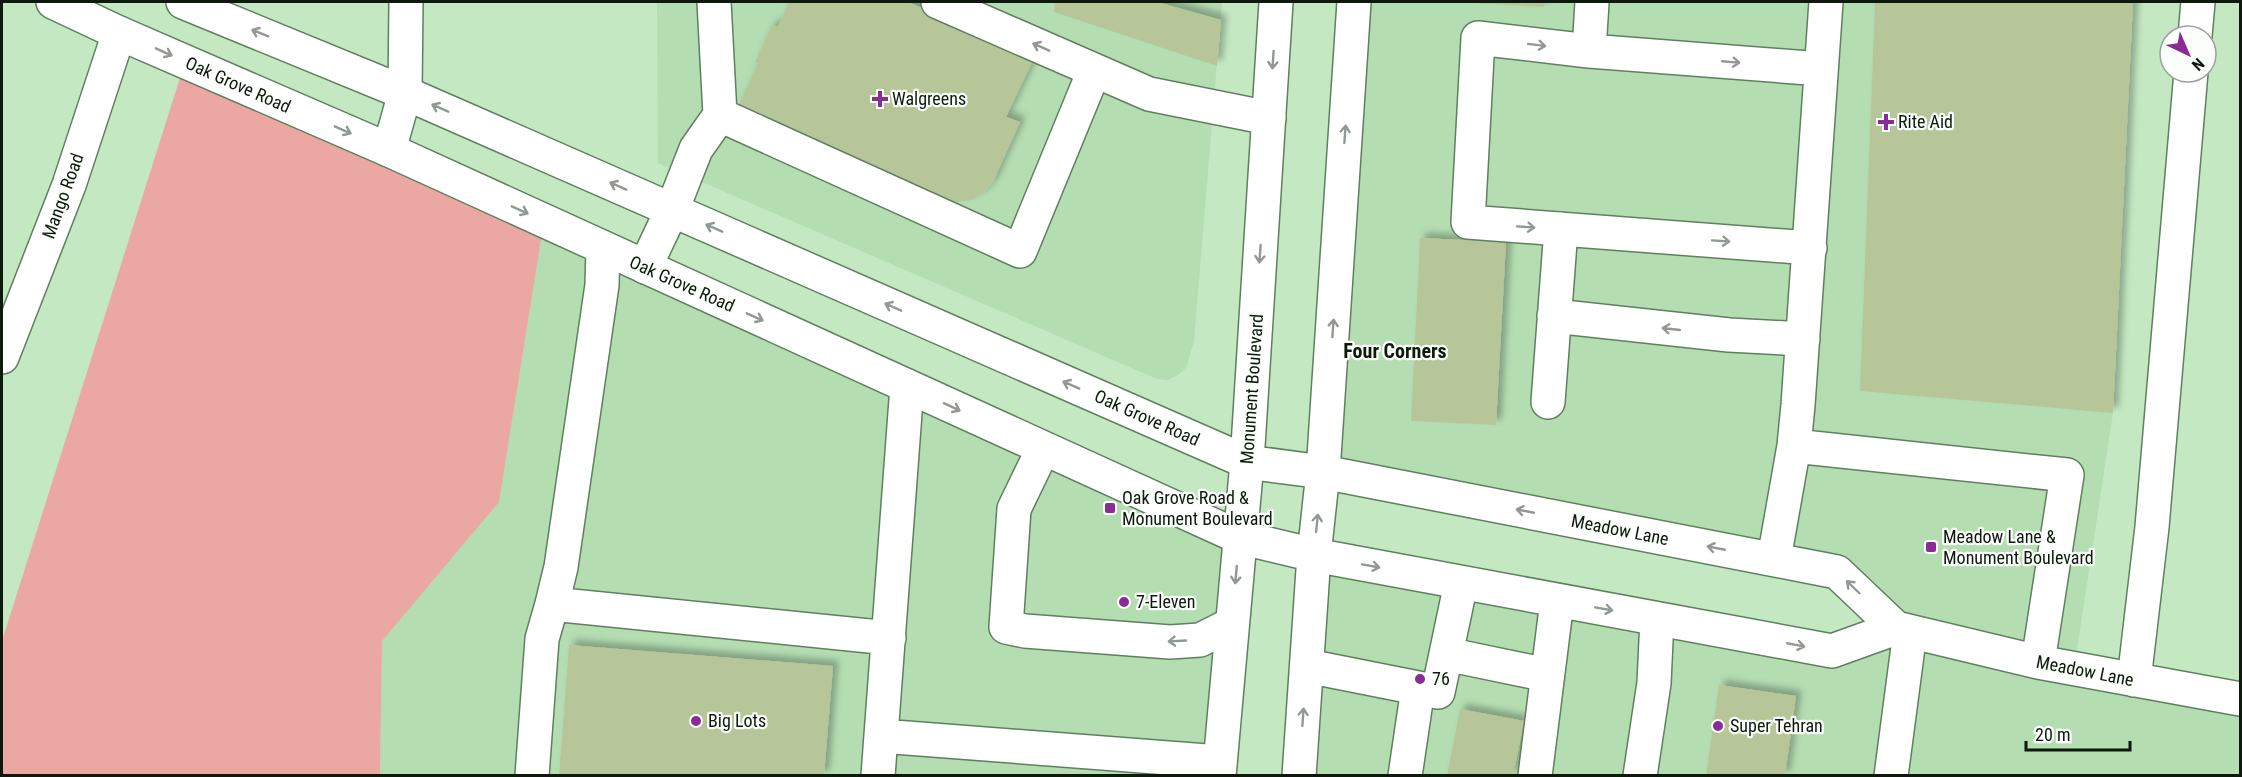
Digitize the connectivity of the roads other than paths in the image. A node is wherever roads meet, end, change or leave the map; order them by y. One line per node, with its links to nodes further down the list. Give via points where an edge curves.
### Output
1 (53, 2): 12 (main road, Oak Grove Road)
2 (183, 2): 17 (main road, Oak Grove Road, one-way to 2)
3 (406, 2): 17 (main road)
4 (714, 2): 18 (main road)
5 (938, 2): 15 (main road, one-way to 5)
6 (1276, 2): 19 (main road, Monument Boulevard, one-way to 19)
7 (1354, 2): 34 (main road, one-way to 7)
8 (1592, 2): 13 (main road)
9 (1826, 2): 14 (main road)
10 (2198, 2): 11 (main road)
11 (2195, 24)
12 (119, 33): 20 (main road, Oak Grove Road, one-way to 20); 28 (main road, Mango Road, via 69,186)
13 (1589, 51): 14 (main road, one-way to 14); 22 (main road, via 1478,38 1468,222)
14 (1821, 69): 24 (main road)
15 (1094, 71): 18 (main road, via 1020,251); 19 (main road, via 1149,94)
16 (2190, 84): 49 (main road, via 2152,527)
17 (405, 93): 20 (main road); 21 (main road, Oak Grove Road, one-way to 17)
18 (720, 115): 21 (main road, via 696,149)
19 (1269, 118): 33 (main road, Monument Boulevard, one-way to 33)
20 (389, 150): 23 (main road, Oak Grove Road, one-way to 23)
21 (672, 210): 25 (main road); 33 (main road, Oak Grove Road, one-way to 21)
22 (1561, 229): 24 (main road, one-way to 24); 26 (main road)
23 (603, 248): 25 (main road, Oak Grove Road); 40 (main road, via 601,297 561,567)
24 (1810, 248): 27 (main road)
25 (645, 267): 29 (main road, Oak Grove Road, one-way to 29)
26 (1554, 316): 27 (main road, one-way to 26); 30 (main road)
27 (1803, 339): 31 (main road)
28 (2, 357)
29 (907, 386): 32 (main road, Oak Grove Road, one-way to 32); 44 (main road)
30 (1548, 402)
31 (1794, 446): 37 (main road); 46 (main road, via 2067,475)
32 (1043, 449): 35 (main road, Oak Grove Road); 42 (main road, one-way to 32, via 1200,640 1170,642 1006,627 1014,509)
33 (1247, 462): 34 (main road, Oak Grove Road); 35 (main road, Monument Boulevard)
34 (1323, 472): 36 (main road, one-way to 34); 37 (main road, Meadow Lane, one-way to 34)
35 (1239, 537): 36 (main road, Oak Grove Road); 42 (main road, Monument Boulevard, one-way to 42)
36 (1314, 555): 38 (main road, one-way to 38); 47 (main road)
37 (1773, 559): 43 (main road, Meadow Lane, one-way to 37, via 1837,572)
38 (1461, 583): 39 (main road); 45 (main road)
39 (1557, 600): 41 (main road, one-way to 41); 48 (main road)
40 (552, 604): 44 (main road); 55 (main road, via 542,639)
41 (1657, 618): 43 (main road, one-way to 43, via 1832,651); 60 (main road, via 1654,683)
42 (1232, 624): 54 (main road, Monument Boulevard)
43 (1903, 630): 46 (main road, Meadow Lane); 61 (main road)
44 (889, 638): 52 (main road)
45 (1446, 654): 48 (main road); 50 (main road, via 1438,692)
46 (2038, 662): 49 (main road, Meadow Lane)
47 (1306, 666): 50 (main road); 57 (main road, one-way to 47)
48 (1547, 675): 59 (main road)
49 (2134, 680): 51 (main road, Meadow Lane)
50 (1418, 688): 58 (main road)
51 (2241, 699)
52 (881, 736): 53 (main road); 56 (main road)
53 (1121, 765): 54 (main road)
54 (1219, 769)
55 (532, 776)
56 (878, 776)
57 (1299, 776)
58 (1405, 776)
59 (1535, 776)
60 (1640, 776)
61 (1891, 776)

